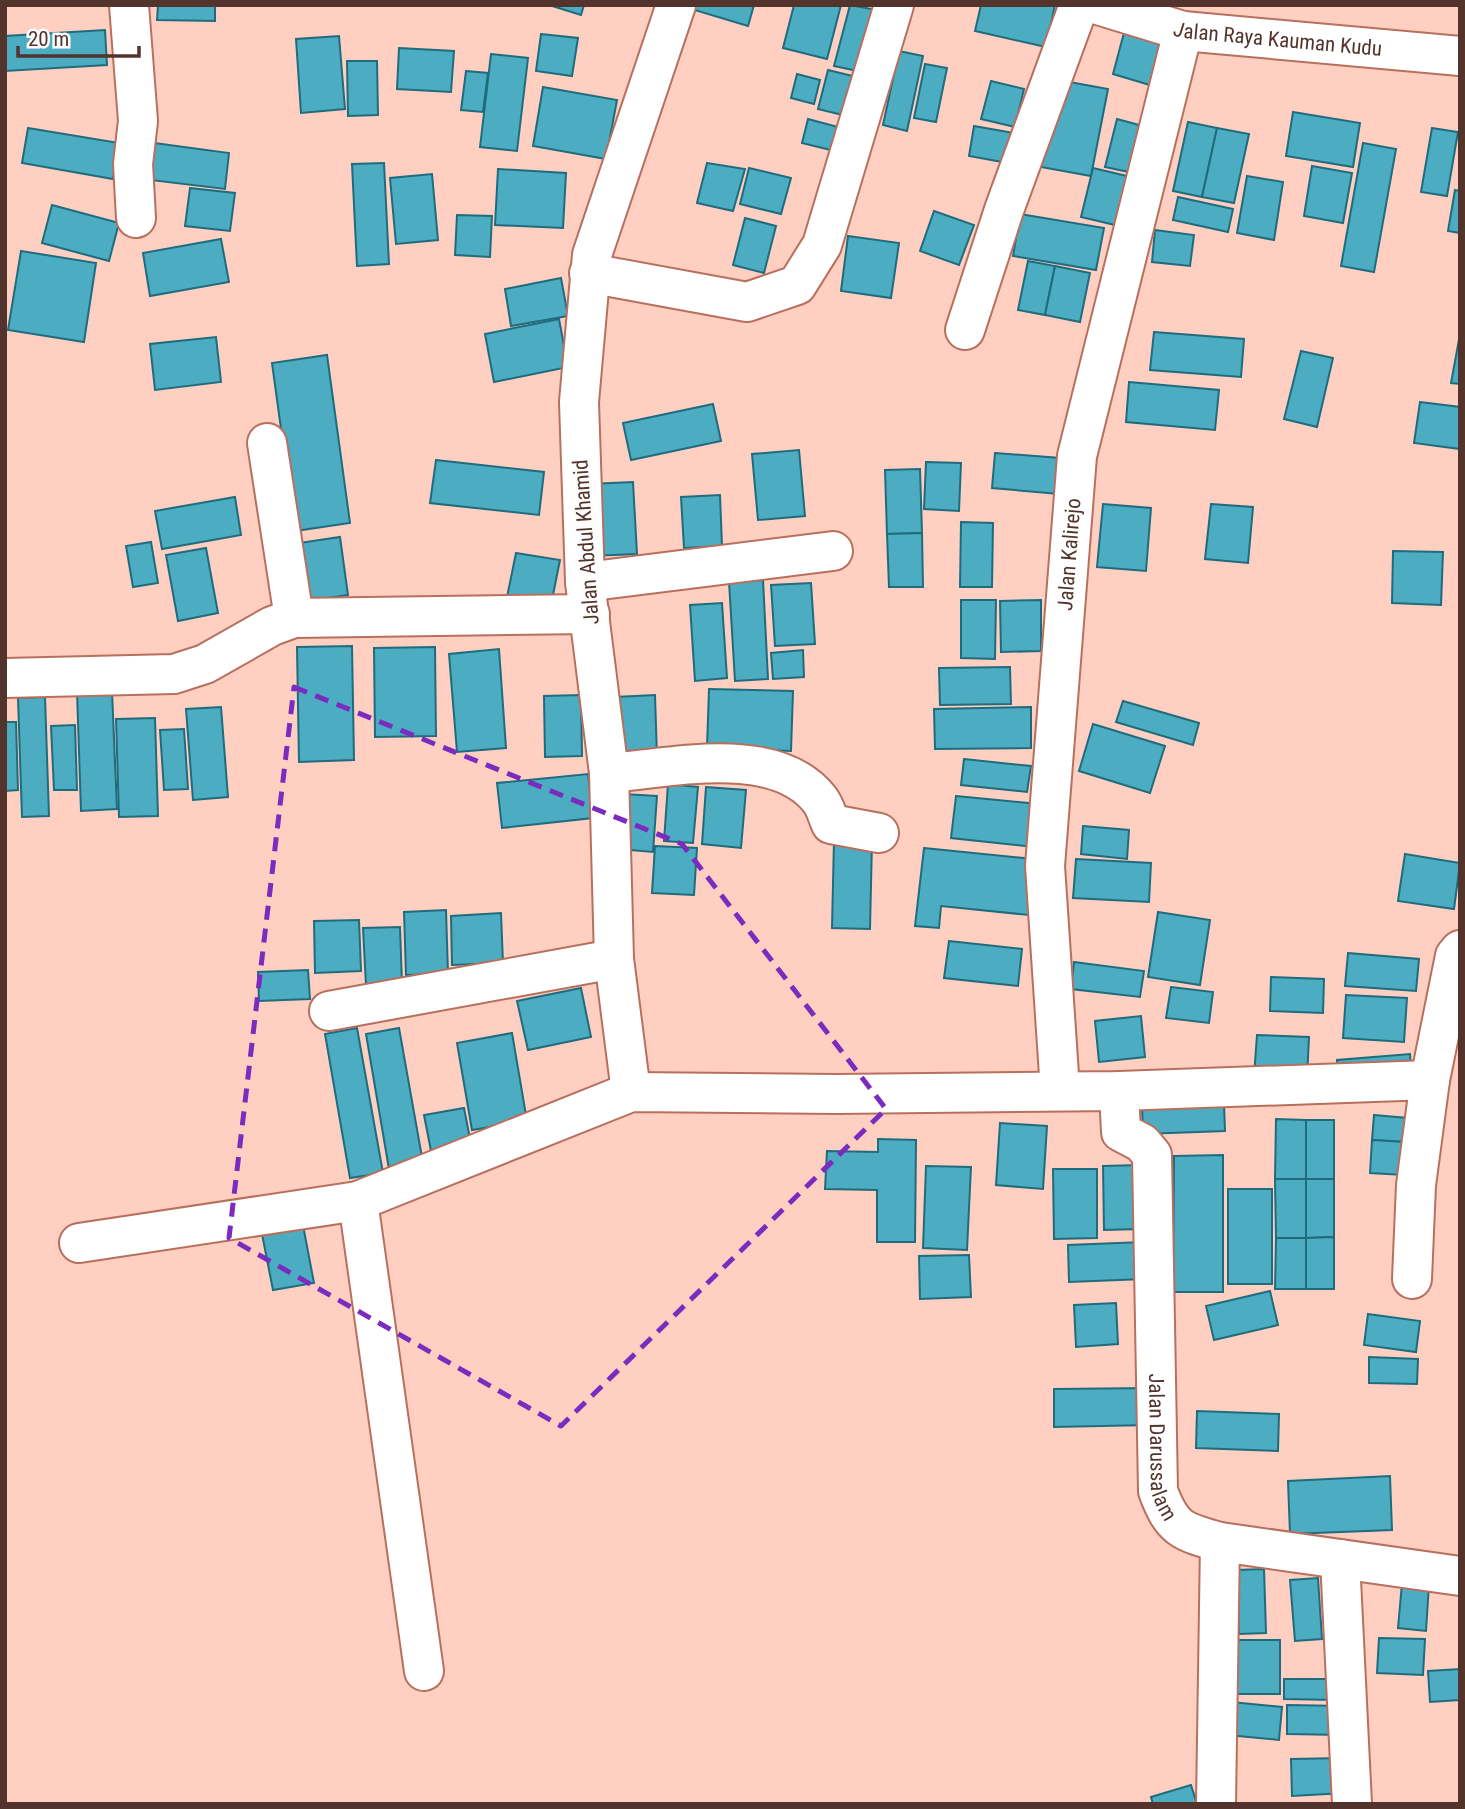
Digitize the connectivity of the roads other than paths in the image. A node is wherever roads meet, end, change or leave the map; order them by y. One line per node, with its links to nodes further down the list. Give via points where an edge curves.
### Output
1 (129, 5): 8 (street, via 138,121 133,164)
2 (676, 5): 9 (street, Jalan Abdul Khamid)
3 (894, 5): 9 (street, via 822,245 797,285 747,302)
4 (1079, 5): 10 (street)
5 (1098, 5): 6 (street, Jalan Raya Kauman Kudu)
6 (1172, 21): 7 (street, Jalan Raya Kauman Kudu); 22 (street, Jalan Kalirejo, via 1076,456 1045,866)
7 (1460, 56)
8 (136, 218)
9 (589, 273): 13 (street, Jalan Abdul Khamid, via 579,402)
10 (965, 330)
11 (267, 443): 14 (street)
12 (833, 551): 13 (street)
13 (588, 598): 14 (street); 16 (street, Jalan Abdul Khamid)
14 (294, 618): 15 (street, via 205,664 174,674)
15 (5, 678)
16 (609, 773): 17 (street, via 762,765 813,793 831,824); 19 (street, Jalan Abdul Khamid)
17 (879, 833)
18 (1460, 950): 21 (street, via 1455,956)
19 (614, 959): 20 (street); 23 (street, Jalan Abdul Khamid)
20 (329, 1011)
21 (1430, 1080): 24 (street); 27 (street, via 1416,1185)
22 (1060, 1090): 23 (street); 24 (street)
23 (631, 1091): 25 (street)
24 (1119, 1091): 28 (street, Jalan Darussalam, via 1121,1132 1142,1143 1152,1155 1158,1491 1171,1521 1187,1534)
25 (358, 1201): 26 (street); 31 (street)
26 (79, 1244)
27 (1412, 1279)
28 (1220, 1542): 29 (street, Jalan Darussalam); 32 (street)
29 (1340, 1559): 30 (street, Jalan Darussalam); 33 (street)
30 (1460, 1576)
31 (425, 1671)
32 (1216, 1804)
33 (1352, 1804)

